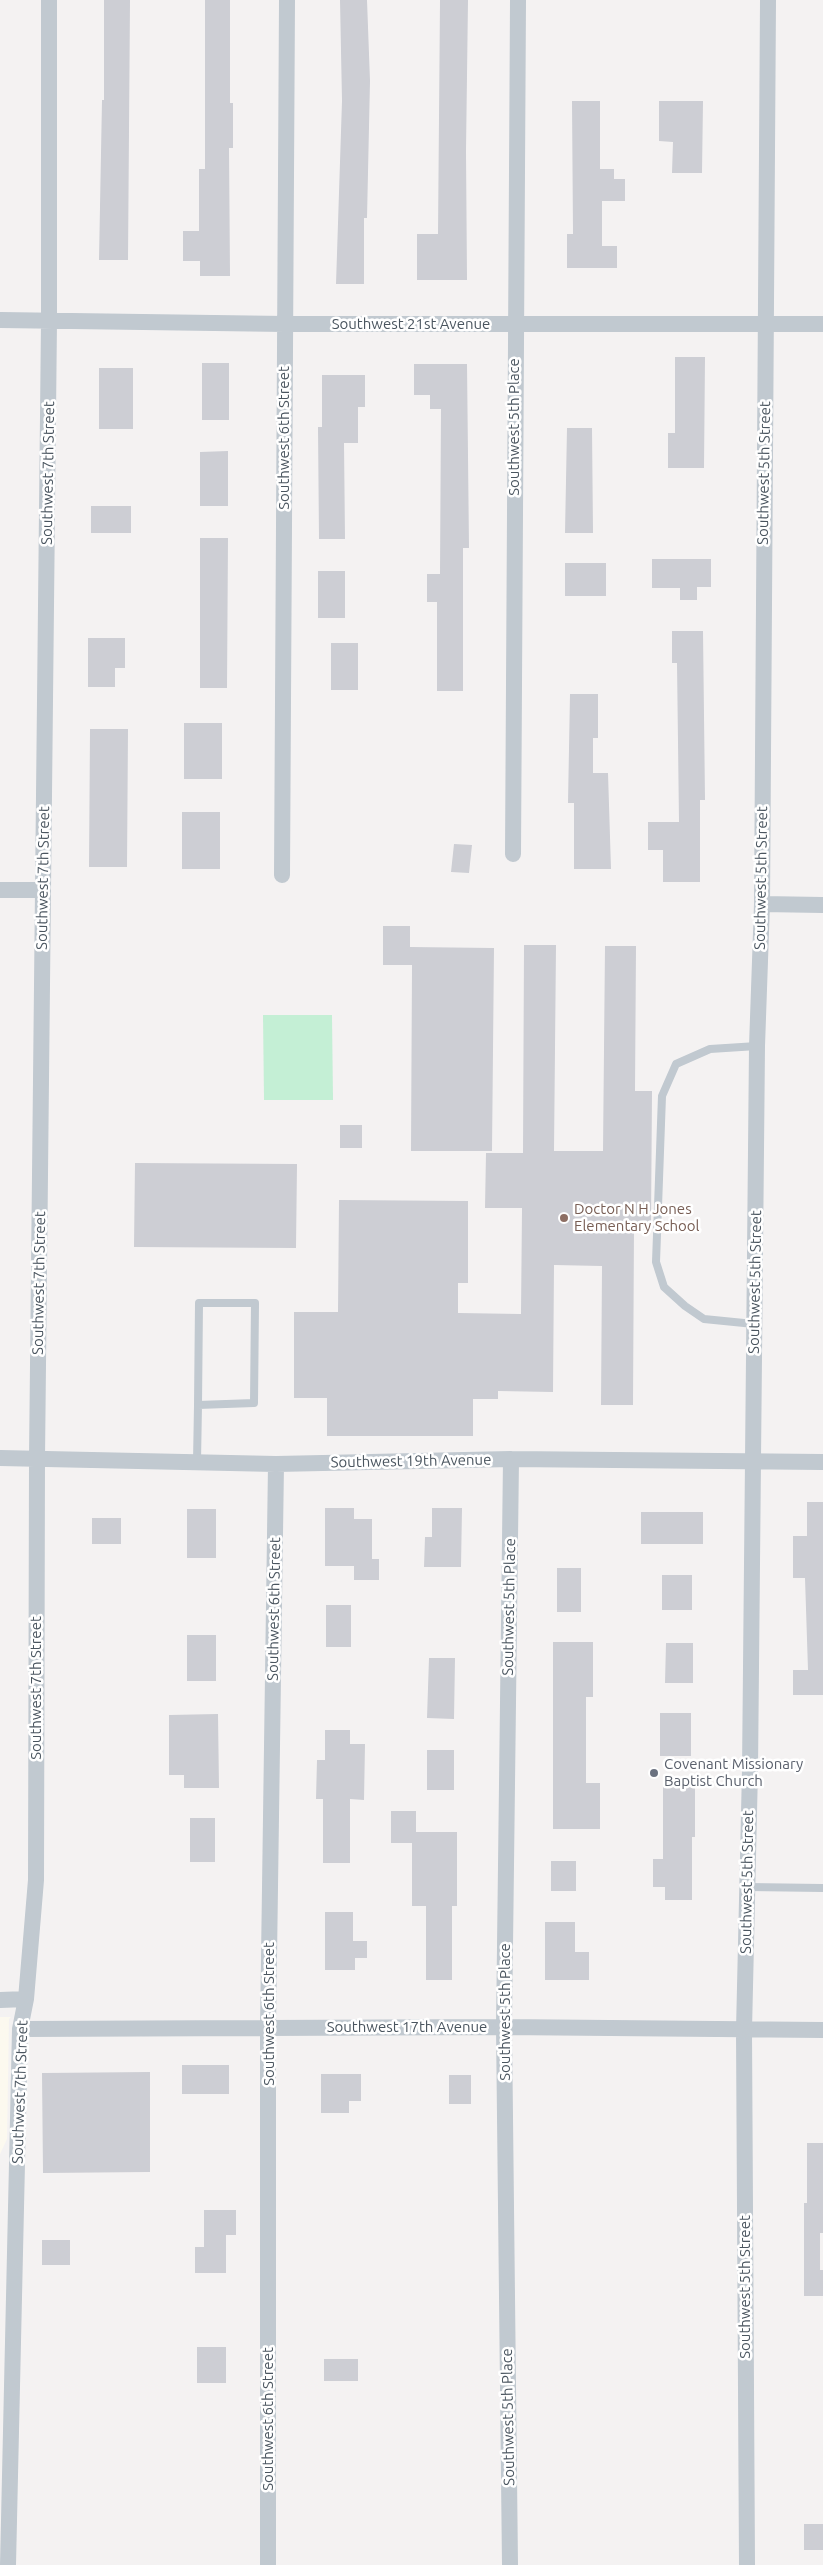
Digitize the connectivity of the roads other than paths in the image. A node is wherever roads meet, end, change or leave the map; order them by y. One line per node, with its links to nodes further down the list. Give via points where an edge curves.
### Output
1 (49, 0): 6 (street, Southwest 7th Street)
2 (287, 0): 7 (street, Southwest 6th Street)
3 (518, 0): 8 (street, Southwest 5th Place)
4 (768, 0): 9 (street, Southwest 5th Street)
5 (0, 320): 6 (street, Southwest 21st Avenue)
6 (50, 320): 7 (street, Southwest 21st Avenue); 14 (street, Southwest 7th Street)
7 (285, 324): 8 (street, Southwest 21st Avenue); 12 (street, Southwest 6th Street)
8 (514, 324): 9 (street, Southwest 21st Avenue); 11 (street, Southwest 5th Place)
9 (766, 324): 10 (street, Southwest 21st Avenue); 15 (street, Southwest 5th Street)
10 (823, 324)
11 (513, 854)
12 (282, 875)
13 (0, 890): 14 (street)
14 (43, 890): 21 (street, Southwest 7th Street)
15 (762, 904): 16 (street); 17 (street, Southwest 5th Street)
16 (823, 906)
17 (757, 1046): 18 (street, Southwest 5th Street); 18 (lane, via 710,1049 676,1064 662,1096 656,1262 664,1286 704,1318)
18 (755, 1324): 23 (street, Southwest 5th Street)
19 (198, 1405): 19 (lane, via 254,1403 255,1303 198,1303); 24 (lane)
20 (0, 1458): 21 (street, Southwest 19th Avenue)
21 (37, 1458): 24 (street, Southwest 19th Avenue); 30 (street, Southwest 7th Street, via 36,1880)
22 (511, 1459): 23 (street, Southwest 19th Avenue); 26 (street, Southwest 19th Avenue); 31 (street, Southwest 5th Place)
23 (753, 1461): 25 (street, Southwest 19th Avenue); 27 (street, Southwest 5th Street)
24 (197, 1462): 26 (street, Southwest 19th Avenue)
25 (823, 1462)
26 (276, 1464): 32 (street, Southwest 6th Street)
27 (747, 1887): 28 (lane); 34 (street, Southwest 5th Street)
28 (823, 1888)
29 (0, 2000): 30 (street)
30 (26, 2000): 33 (street, Southwest 7th Street)
31 (504, 2027): 32 (street, Southwest 17th Avenue); 34 (street, Southwest 17th Avenue); 38 (street, Southwest 5th Place)
32 (268, 2028): 33 (street, Southwest 17th Avenue); 37 (street, Southwest 6th Street)
33 (20, 2029): 36 (street, Southwest 7th Street)
34 (744, 2030): 35 (street, Southwest 17th Avenue); 39 (street, Southwest 5th Street)
35 (823, 2030)
36 (8, 2565)
37 (268, 2565)
38 (510, 2565)
39 (747, 2565)

